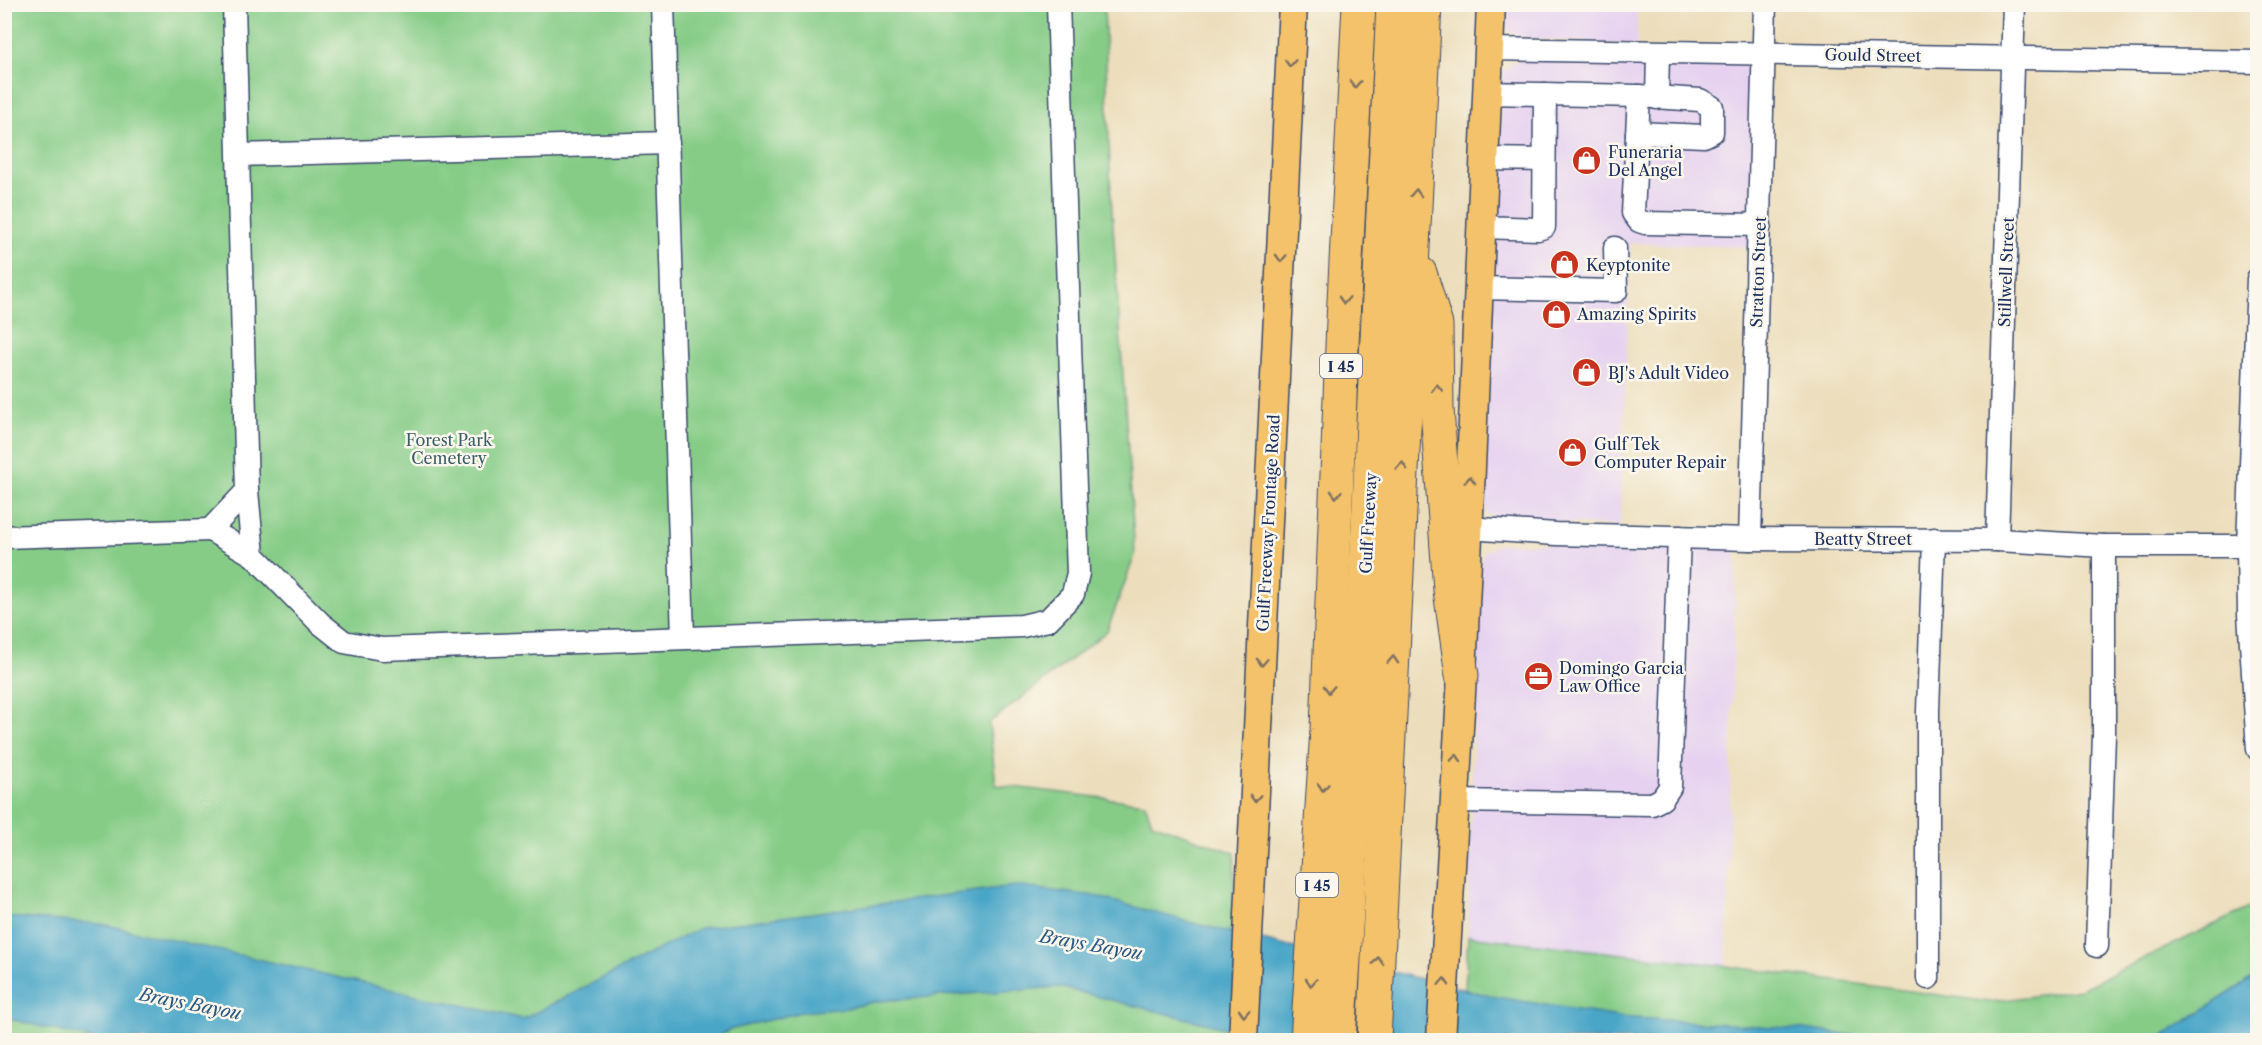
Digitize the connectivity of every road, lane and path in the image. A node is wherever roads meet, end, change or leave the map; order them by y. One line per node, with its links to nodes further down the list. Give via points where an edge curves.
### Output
1 (234, 4): 21 (street)
2 (663, 4): 20 (street)
3 (1058, 4): 43 (street, via 1078,573 1073,594 1048,620 1022,626)
4 (1293, 4): 50 (main road, Gulf Freeway Frontage Road, one-way to 50)
5 (1359, 4): 45 (highway, Gulf Freeway / I 45, one-way to 45, via 1343,321)
6 (1393, 4): 45 (highway, Gulf Freeway)
7 (1425, 4): 27 (highway, Gulf Freeway / I 45, one-way to 7)
8 (1491, 4): 11 (main road)
9 (1765, 4): 13 (street, Stratton Street)
10 (2014, 4): 14 (street, Stillwell Street)
11 (1488, 50): 12 (street, Gould Street); 16 (main road)
12 (1658, 53): 13 (street, Gould Street); 18 (street)
13 (1764, 54): 14 (street, Gould Street); 24 (street, Stratton Street)
14 (2013, 58): 15 (street, Gould Street); 39 (street, Stillwell Street)
15 (2258, 62)
16 (1486, 93): 17 (street); 22 (main road)
17 (1545, 94): 18 (street); 23 (street)
18 (1648, 97): 19 (street); 19 (street, via 1706,102 1712,107 1712,132 1704,136)
19 (1637, 133): 24 (street, via 1633,213 1639,221)
20 (668, 143): 21 (street); 43 (street)
21 (239, 155): 31 (street)
22 (1484, 159): 23 (street); 25 (main road)
23 (1544, 160): 25 (street, via 1544,227)
24 (1760, 225): 37 (street, Stratton Street)
25 (1480, 227): 29 (main road)
26 (1615, 248): 29 (street, via 1616,291)
27 (1414, 251): 44 (highway, one-way to 27, via 1450,590 1438,420 1436,325); 45 (highway, Gulf Freeway / I 45, one-way to 27)
28 (2258, 279): 30 (street)
29 (1478, 288): 33 (main road, one-way to 29)
30 (2257, 299): 41 (street)
31 (247, 491): 34 (street); 42 (street)
32 (4, 519): 35 (street)
33 (1468, 528): 36 (street, Beatty Street); 44 (main road)
34 (210, 530): 35 (street); 42 (street)
35 (13, 537)
36 (1679, 537): 37 (street, Beatty Street); 47 (street, via 1670,787 1662,799 1652,804)
37 (1750, 539): 38 (street, Beatty Street)
38 (1934, 539): 39 (street, Beatty Street); 49 (street, via 1928,711)
39 (1997, 540): 40 (street, Beatty Street)
40 (2103, 546): 41 (street, Beatty Street); 48 (street, via 2104,735)
41 (2253, 546): 46 (street, via 2249,614)
42 (253, 555): 43 (street, via 344,642 382,649)
43 (683, 637)
44 (1462, 676): 47 (main road, one-way to 44)
45 (1358, 734): 51 (highway, Gulf Freeway / I 45, one-way to 51); 52 (highway, Gulf Freeway); 53 (highway, Gulf Freeway / I 45, one-way to 45)
46 (2258, 749)
47 (1454, 801): 54 (main road, one-way to 47)
48 (2097, 946)
49 (1928, 978)
50 (1243, 1041)
51 (1307, 1041)
52 (1339, 1041)
53 (1374, 1041)
54 (1441, 1041)

